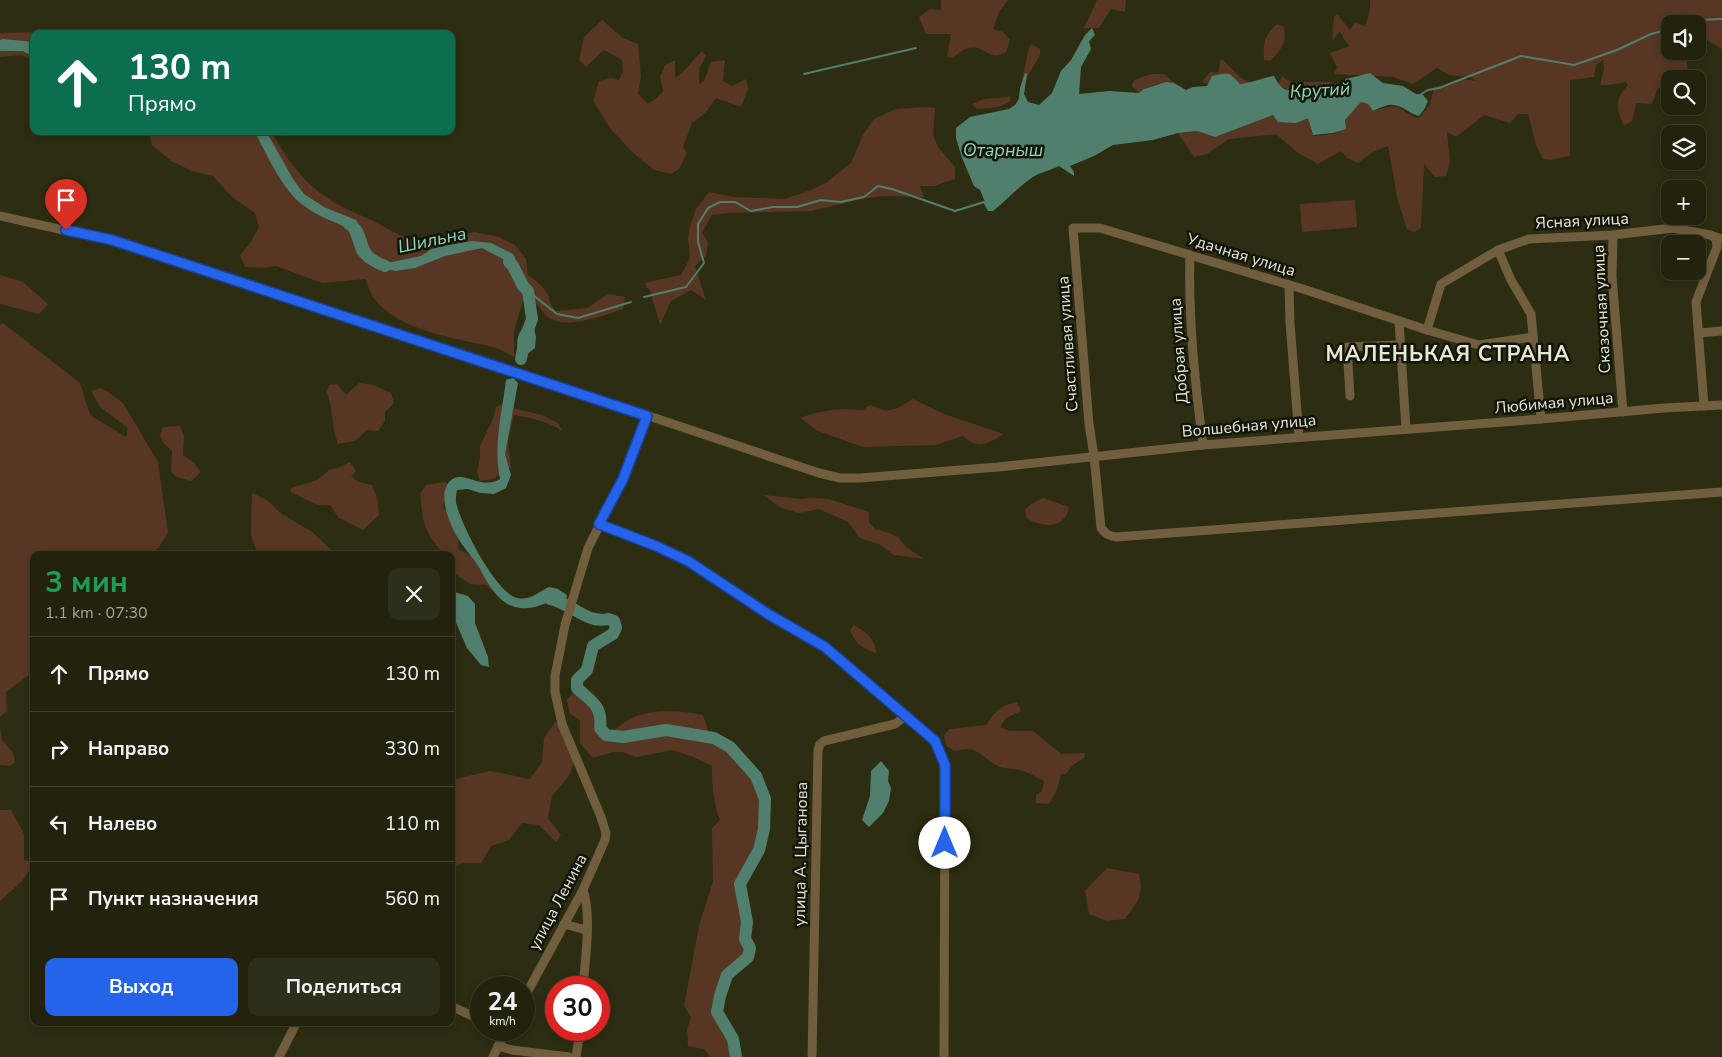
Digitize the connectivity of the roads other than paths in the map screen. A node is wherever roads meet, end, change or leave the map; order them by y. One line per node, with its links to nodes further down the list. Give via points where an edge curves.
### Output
1 (0, 216): 19 (street, Волшебная улица, via 112,240)
2 (1073, 228): 7 (street, Удачная улица, via 1100,228); 24 (street, Счастливая улица)
3 (1710, 234): 4 (street, Ясная улица, via 1673,228); 5 (street, Ясная улица); 12 (street, via 1716,239 1717,247 1696,302)
4 (1613, 235): 6 (street, Ясная улица, via 1529,239); 18 (street, Сказочная улица, via 1612,276)
5 (1722, 239)
6 (1498, 250): 10 (street, Ясная улица, via 1441,284); 13 (street, via 1531,314)
7 (1190, 255): 8 (street, Удачная улица); 23 (street, Добрая улица, via 1192,330)
8 (1289, 286): 9 (street, Удачная улица); 22 (street)
9 (1398, 321): 10 (street, Удачная улица); 14 (street)
10 (1427, 330): 13 (street, Удачная улица, via 1479,344)
11 (1722, 331): 12 (street)
12 (1699, 333): 17 (street)
13 (1534, 337): 20 (street)
14 (1400, 345): 15 (street, via 1347,347); 21 (street)
15 (1350, 396)
16 (1722, 405): 17 (street, Любимая улица)
17 (1704, 406): 18 (street, Любимая улица)
18 (1623, 412): 20 (street, Любимая улица)
19 (647, 416): 24 (street, Волшебная улица, via 840,478); 26 (street, улица Ленина, via 623,479)
20 (1541, 419): 21 (street, Любимая улица)
21 (1406, 429): 22 (street, Волшебная улица)
22 (1299, 436): 23 (street, Волшебная улица)
23 (1202, 445): 24 (street, Волшебная улица)
24 (1094, 456): 25 (street, Счастливая улица, via 1100,528 1116,537)
25 (1722, 492)
26 (599, 524): 27 (street, via 688,561 825,647); 28 (street, улица Ленина, via 575,587 555,676 562,724 606,833 603,848)
27 (907, 715): 43 (street, улица А. Цыганова, via 895,724 824,740 818,750); 44 (street, via 935,741 945,765)
28 (582, 890): 29 (street, улица Ленина); 30 (street, via 587,902)
29 (564, 924): 30 (street); 32 (street, улица Ленина)
30 (586, 930): 31 (street)
31 (584, 976)
32 (535, 978)
33 (455, 1008): 34 (street)
34 (470, 1015)
35 (295, 1026): 39 (street)
36 (500, 1041): 38 (street)
37 (578, 1041): 42 (street)
38 (498, 1046): 40 (street); 41 (street)
39 (279, 1057)
40 (493, 1057)
41 (569, 1057)
42 (576, 1057)
43 (812, 1057)
44 (944, 1057)

